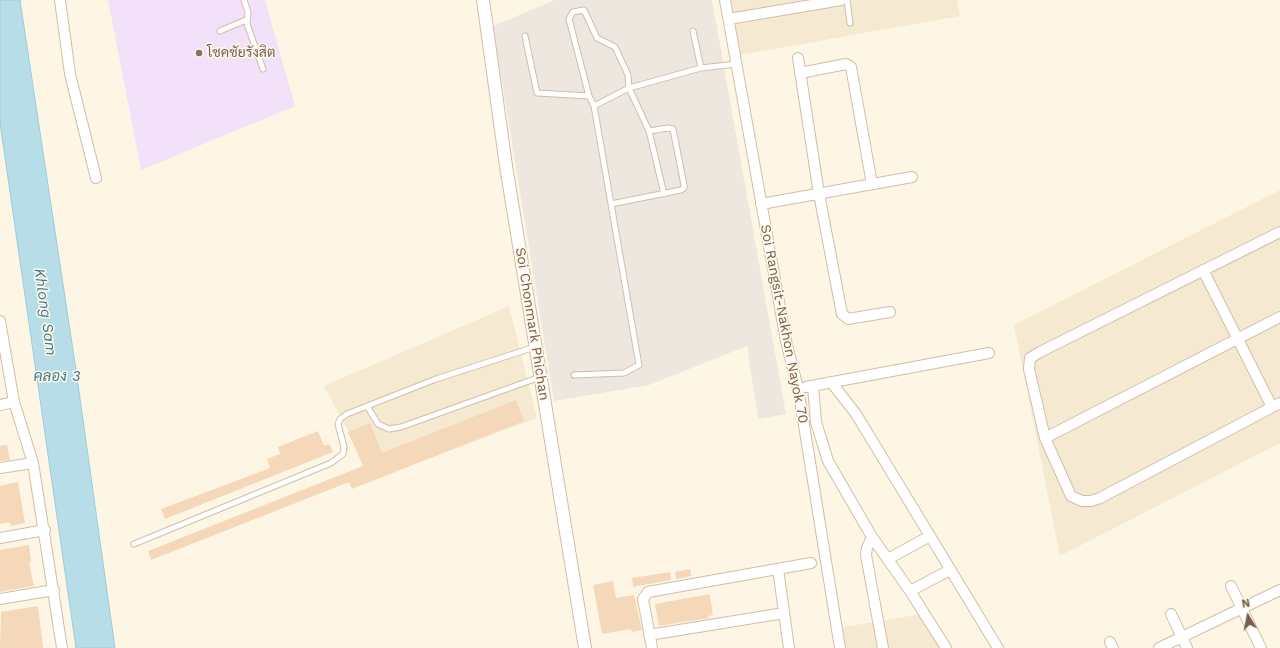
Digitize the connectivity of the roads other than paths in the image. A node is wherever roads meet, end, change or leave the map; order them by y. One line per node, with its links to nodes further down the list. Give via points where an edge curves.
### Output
1 (60, 0): 23 (street, via 70,74)
2 (244, 0): 7 (lane, via 248,9)
3 (483, 0): 35 (street, Soi Chonmark Phichan, via 506,166)
4 (725, 0): 8 (street, Soi Rangsit-Nakhon Nayok 70)
5 (841, 0): 8 (street)
6 (847, 0): 9 (lane)
7 (246, 20): 10 (lane); 16 (lane)
8 (729, 20): 14 (street, Soi Rangsit-Nakhon Nayok 70)
9 (850, 23)
10 (220, 30)
11 (693, 31): 15 (lane)
12 (525, 36): 19 (lane, via 537,93)
13 (798, 58): 17 (street)
14 (736, 64): 15 (lane); 28 (street, Soi Rangsit-Nakhon Nayok 70)
15 (701, 68): 18 (lane)
16 (263, 69)
17 (800, 73): 24 (street, via 846,64 851,67); 26 (street)
18 (629, 88): 19 (lane, via 628,74 615,47 597,38 584,10 573,12 569,19); 20 (lane); 21 (lane)
19 (590, 96): 20 (lane)
20 (594, 106): 27 (lane)
21 (648, 131): 25 (lane); 25 (lane, via 673,129 684,188)
22 (912, 177): 24 (street)
23 (96, 178)
24 (872, 184): 26 (street)
25 (664, 194): 27 (lane)
26 (819, 194): 28 (street); 31 (street, via 842,314 848,319)
27 (611, 204): 37 (lane, via 639,365 624,373)
28 (761, 204): 41 (street, Soi Rangsit-Nakhon Nayok 70, via 786,341)
29 (1280, 232): 30 (street)
30 (1203, 270): 34 (street); 46 (street, via 1030,358 1029,369)
31 (890, 312)
32 (1280, 317): 34 (street)
33 (0, 321): 42 (street)
34 (1238, 339): 44 (street); 46 (street)
35 (536, 347): 38 (street, Soi Chonmark Phichan); 45 (lane, via 436,379)
36 (989, 353): 39 (street)
37 (574, 375)
38 (540, 376): 45 (lane, via 401,427 389,429 378,424); 69 (street, Soi Chonmark Phichan)
39 (831, 382): 40 (street); 50 (street, via 856,414)
40 (813, 386): 41 (street); 51 (street, via 816,422 828,461)
41 (798, 388): 72 (street, Soi Rangsit-Nakhon Nayok 70)
42 (14, 402): 43 (street); 47 (street)
43 (0, 405)
44 (1276, 405): 46 (street, via 1091,501 1082,501 1071,496)
45 (367, 406): 53 (lane, via 340,419 338,424 344,447 343,454 331,463)
46 (1045, 438)
47 (33, 463): 48 (street); 49 (street)
48 (0, 468)
49 (45, 530): 52 (street); 59 (street)
50 (930, 536): 54 (street); 57 (street)
51 (872, 537): 54 (street); 73 (street, via 866,555)
52 (0, 538)
53 (134, 544)
54 (888, 560): 61 (street)
55 (811, 563): 56 (street)
56 (778, 569): 64 (street); 66 (street, via 648,592 643,599)
57 (950, 570): 61 (street); 75 (street)
58 (1231, 586): 63 (street)
59 (54, 590): 62 (street); 68 (street)
60 (1280, 590): 63 (street)
61 (910, 591): 74 (street)
62 (0, 599)
63 (1241, 608): 67 (street); 78 (street)
64 (784, 613): 66 (street); 71 (street)
65 (1171, 614): 67 (street)
66 (650, 635): 70 (street)
67 (1182, 637): 76 (street); 77 (street)
68 (62, 648)
69 (585, 648)
70 (652, 648)
71 (789, 648)
72 (840, 648)
73 (883, 648)
74 (946, 648)
75 (998, 648)
76 (1159, 648)
77 (1187, 648)
78 (1261, 648)

